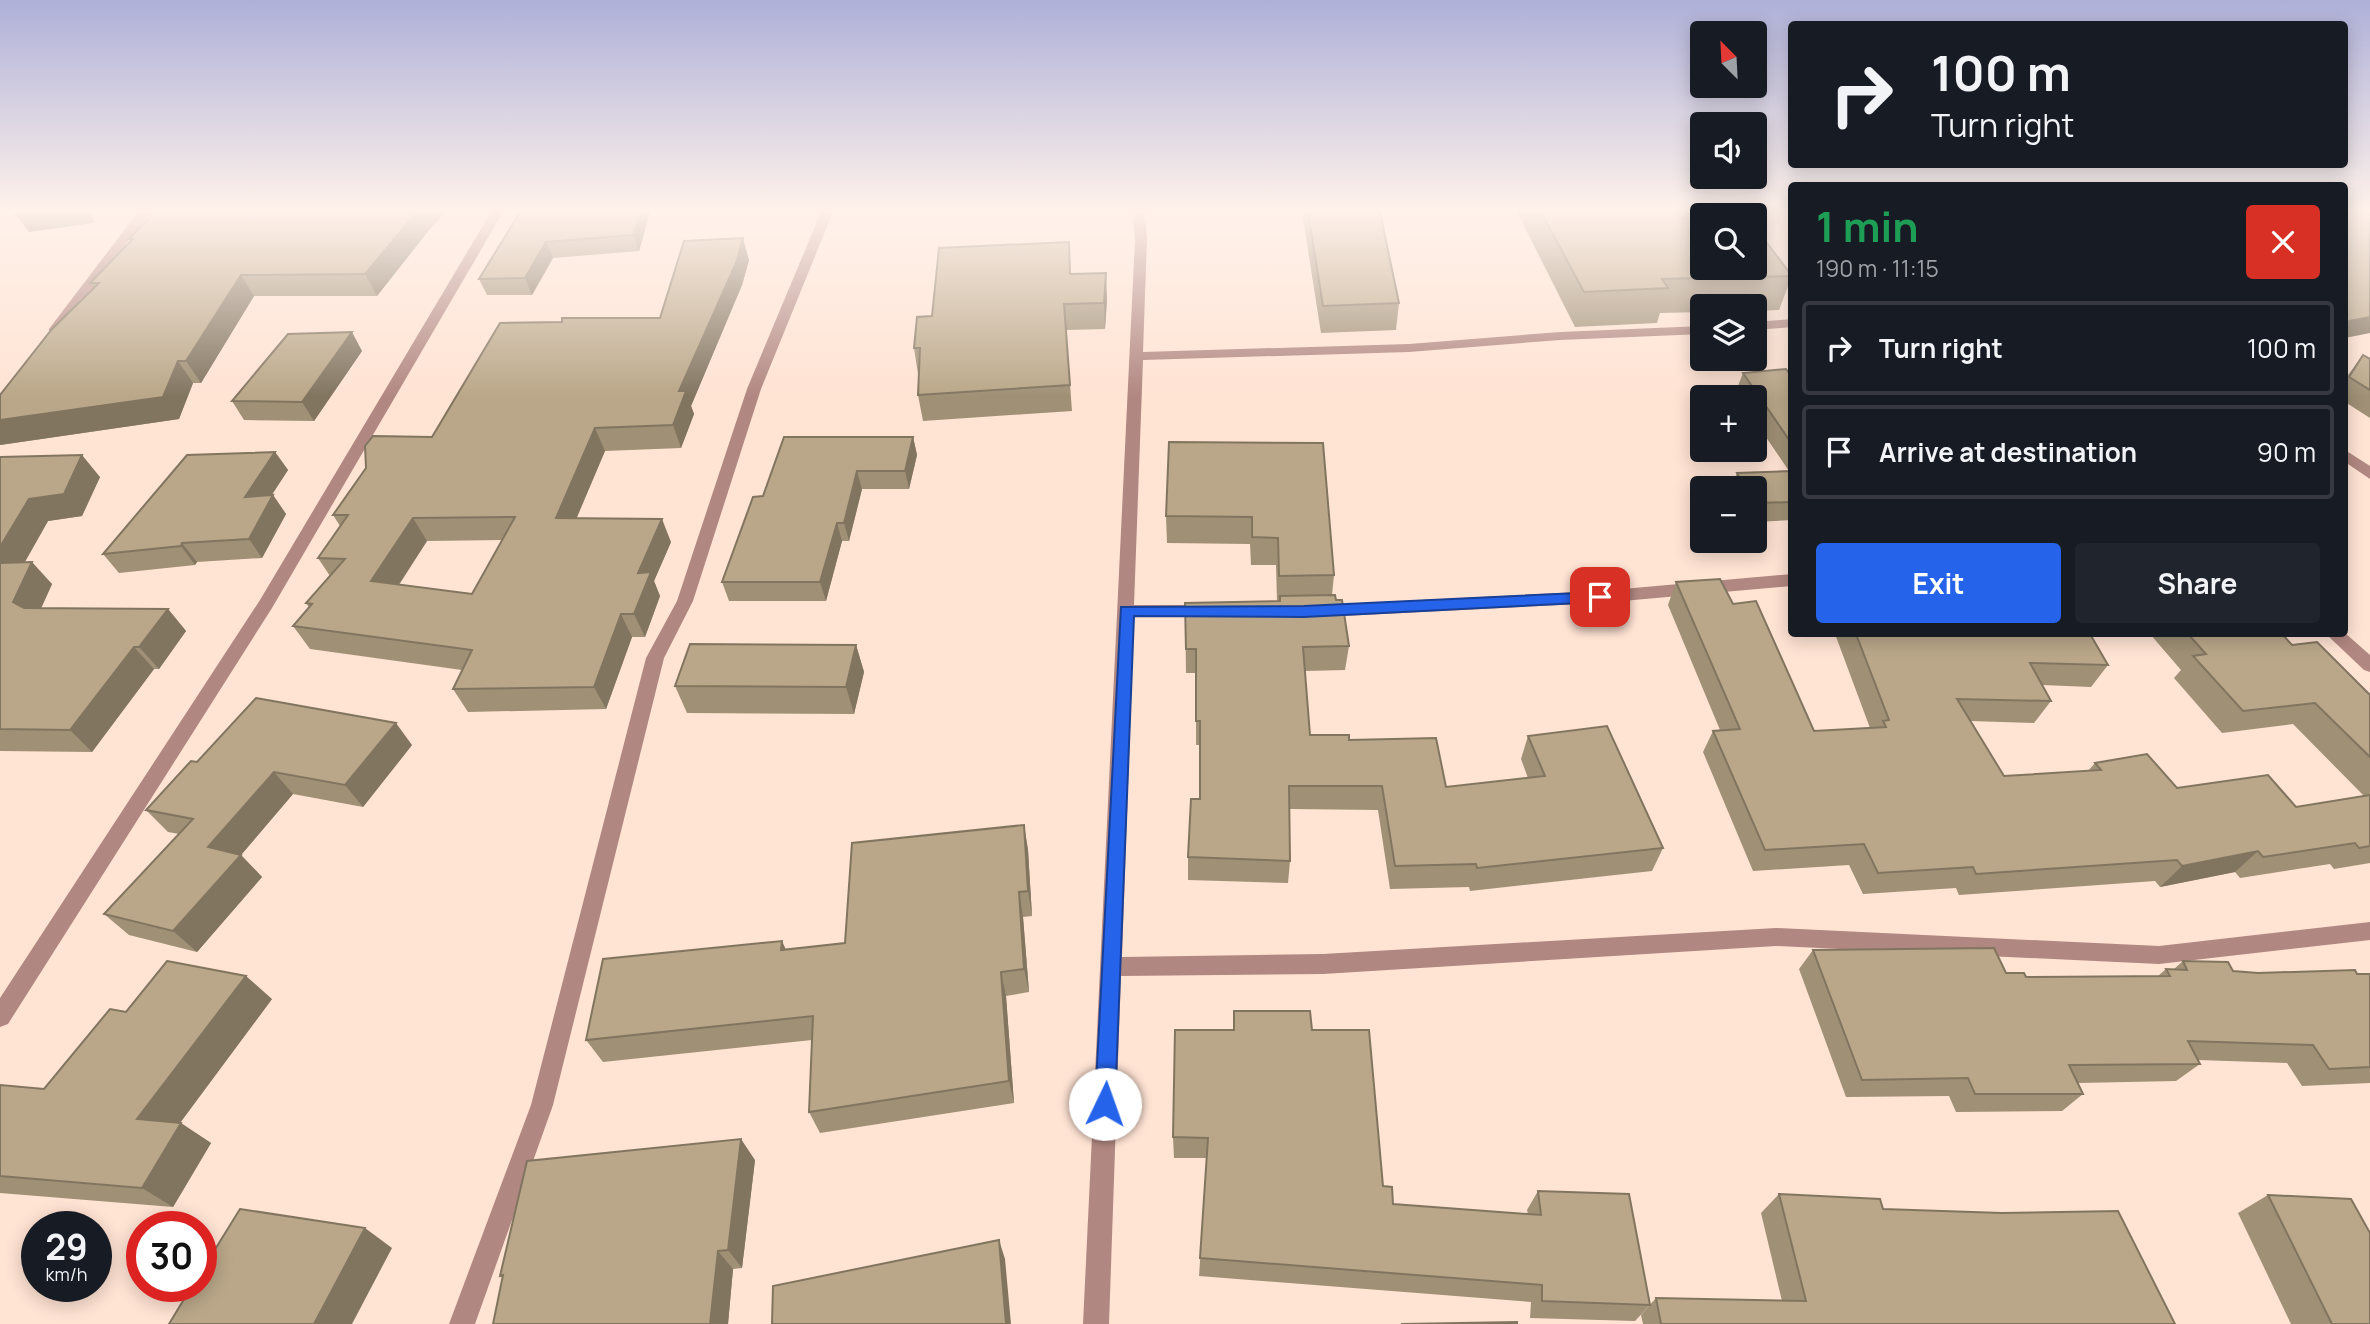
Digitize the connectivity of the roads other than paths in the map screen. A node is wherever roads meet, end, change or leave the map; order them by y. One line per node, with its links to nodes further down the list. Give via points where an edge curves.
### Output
1 (97, 274): 8 (street)
2 (461, 274): 20 (street, via 266,604)
3 (802, 274): 21 (street, via 754,389 685,601 654,658 542,1105)
4 (1140, 274): 9 (street)
5 (1788, 323): 6 (street)
6 (1767, 325)
7 (1690, 331): 9 (street, via 1409,348)
8 (49, 338)
9 (1136, 356): 13 (street)
10 (2348, 456): 11 (street)
11 (2370, 474)
12 (1788, 580): 15 (street, via 1600,597)
13 (1126, 611): 14 (street); 19 (street)
14 (1222, 611)
15 (1304, 612)
16 (2338, 637): 17 (street)
17 (2370, 665)
18 (2370, 931): 19 (street, via 2160,955 1776,937 1323,964)
19 (1111, 967): 22 (street)
20 (0, 1017)
21 (462, 1324)
22 (1096, 1324)

